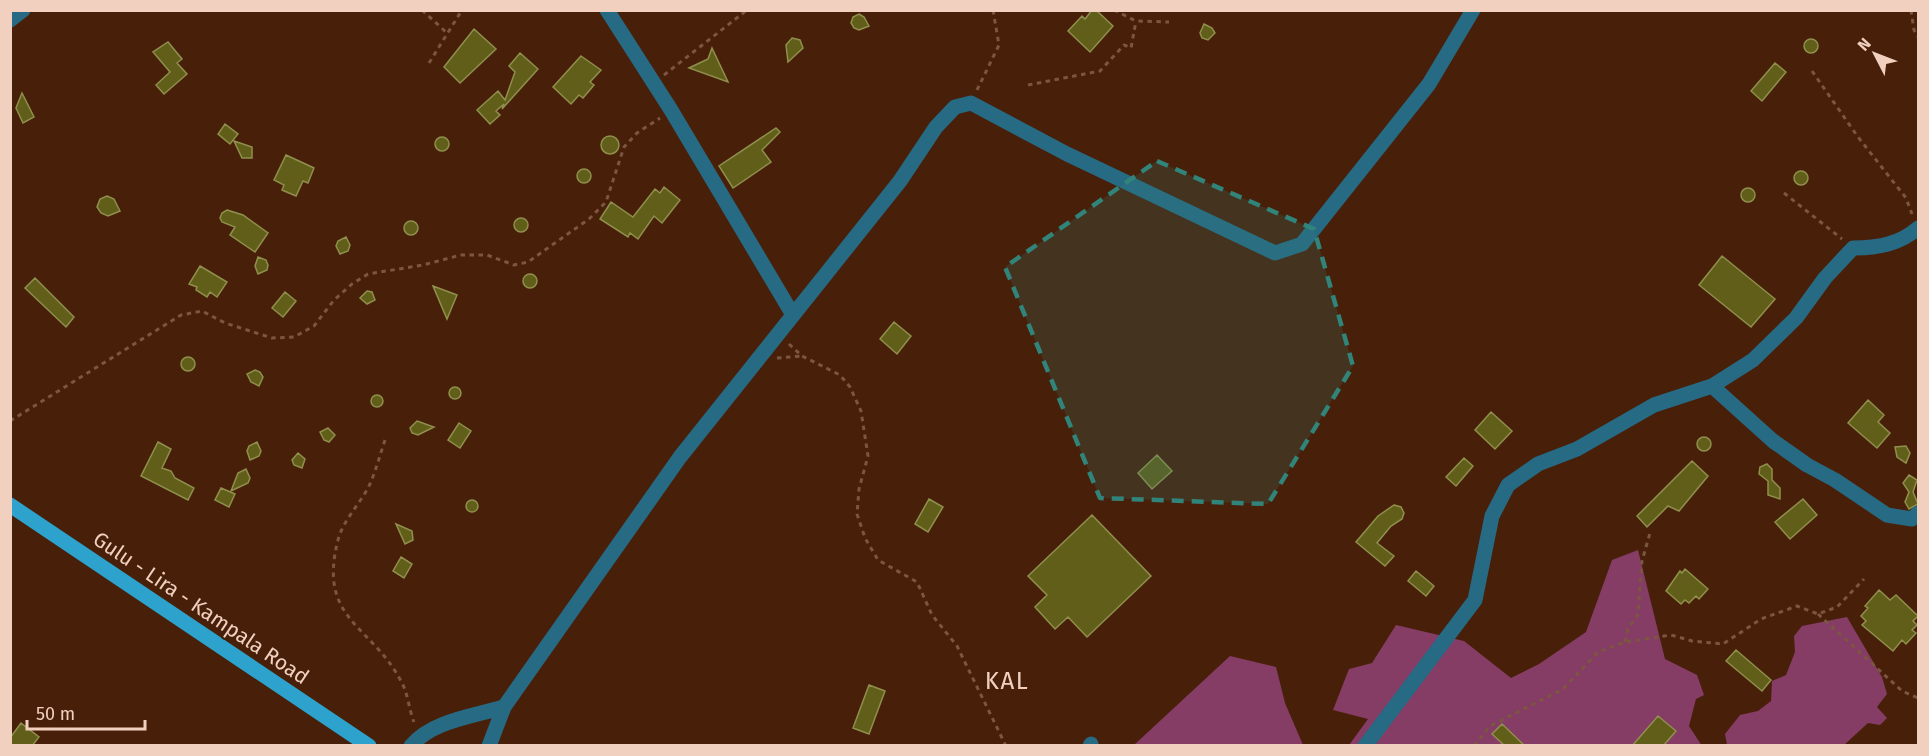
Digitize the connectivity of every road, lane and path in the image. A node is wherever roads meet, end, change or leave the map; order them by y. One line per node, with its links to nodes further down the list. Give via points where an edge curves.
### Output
1 (23, 10): 10 (street)
2 (422, 10): 13 (path)
3 (462, 10): 13 (path)
4 (607, 10): 17 (street)
5 (747, 10): 17 (path)
6 (993, 10): 19 (path, via 999,45)
7 (1114, 10): 11 (path)
8 (1473, 10): 19 (street, via 1429,84 1302,244 1275,253 1077,159)
9 (1911, 10): 14 (path)
10 (10, 20)
11 (1136, 21): 12 (path); 18 (path, via 1131,48 1124,45 1100,71)
12 (1169, 22)
13 (446, 32): 15 (path)
14 (1918, 37)
15 (429, 63)
16 (1812, 71): 22 (path, via 1906,198)
17 (653, 83): 20 (street)
18 (1028, 85)
19 (971, 103): 24 (street, via 955,107 936,127 900,181)
20 (671, 110): 24 (street); 27 (path, via 624,147 606,202 528,262 514,265 487,255 461,255 368,274 334,300 314,326 294,337 272,338 202,311 181,315)
21 (1784, 193): 23 (path)
22 (1918, 229): 23 (street, via 1903,239 1874,248)
23 (1854, 248): 26 (street, via 1825,278 1796,318 1753,360)
24 (793, 315): 25 (street)
25 (779, 334): 36 (street, via 662,480); 40 (path, via 802,356 840,375 850,387 861,411 868,456 857,514 865,538 878,560 917,582 932,615 957,645)
26 (1712, 386): 30 (street, via 1773,441 1887,515 1912,519); 41 (street, via 1654,405 1577,449 1538,464 1508,485 1492,516 1476,600)
27 (10, 421)
28 (385, 440): 37 (path, via 370,483 339,537 332,571 335,594 345,615 387,661 402,684)
29 (10, 505): 38 (main road, Gulu - Lira - Kampala Road)
30 (1918, 513)
31 (1650, 533): 34 (path, via 1642,561 1638,614 1628,629)
32 (1864, 579): 33 (path, via 1837,607)
33 (1818, 614): 34 (path, via 1797,606 1761,619 1723,644 1671,635); 35 (path, via 1902,691)
34 (1626, 642): 42 (path, via 1598,652 1563,689 1490,726)
35 (1918, 699)
36 (504, 707): 37 (street, via 447,723); 39 (street)
37 (415, 740)
38 (369, 746)
39 (489, 746)
40 (1006, 746)
41 (1365, 746)
42 (1474, 746)

